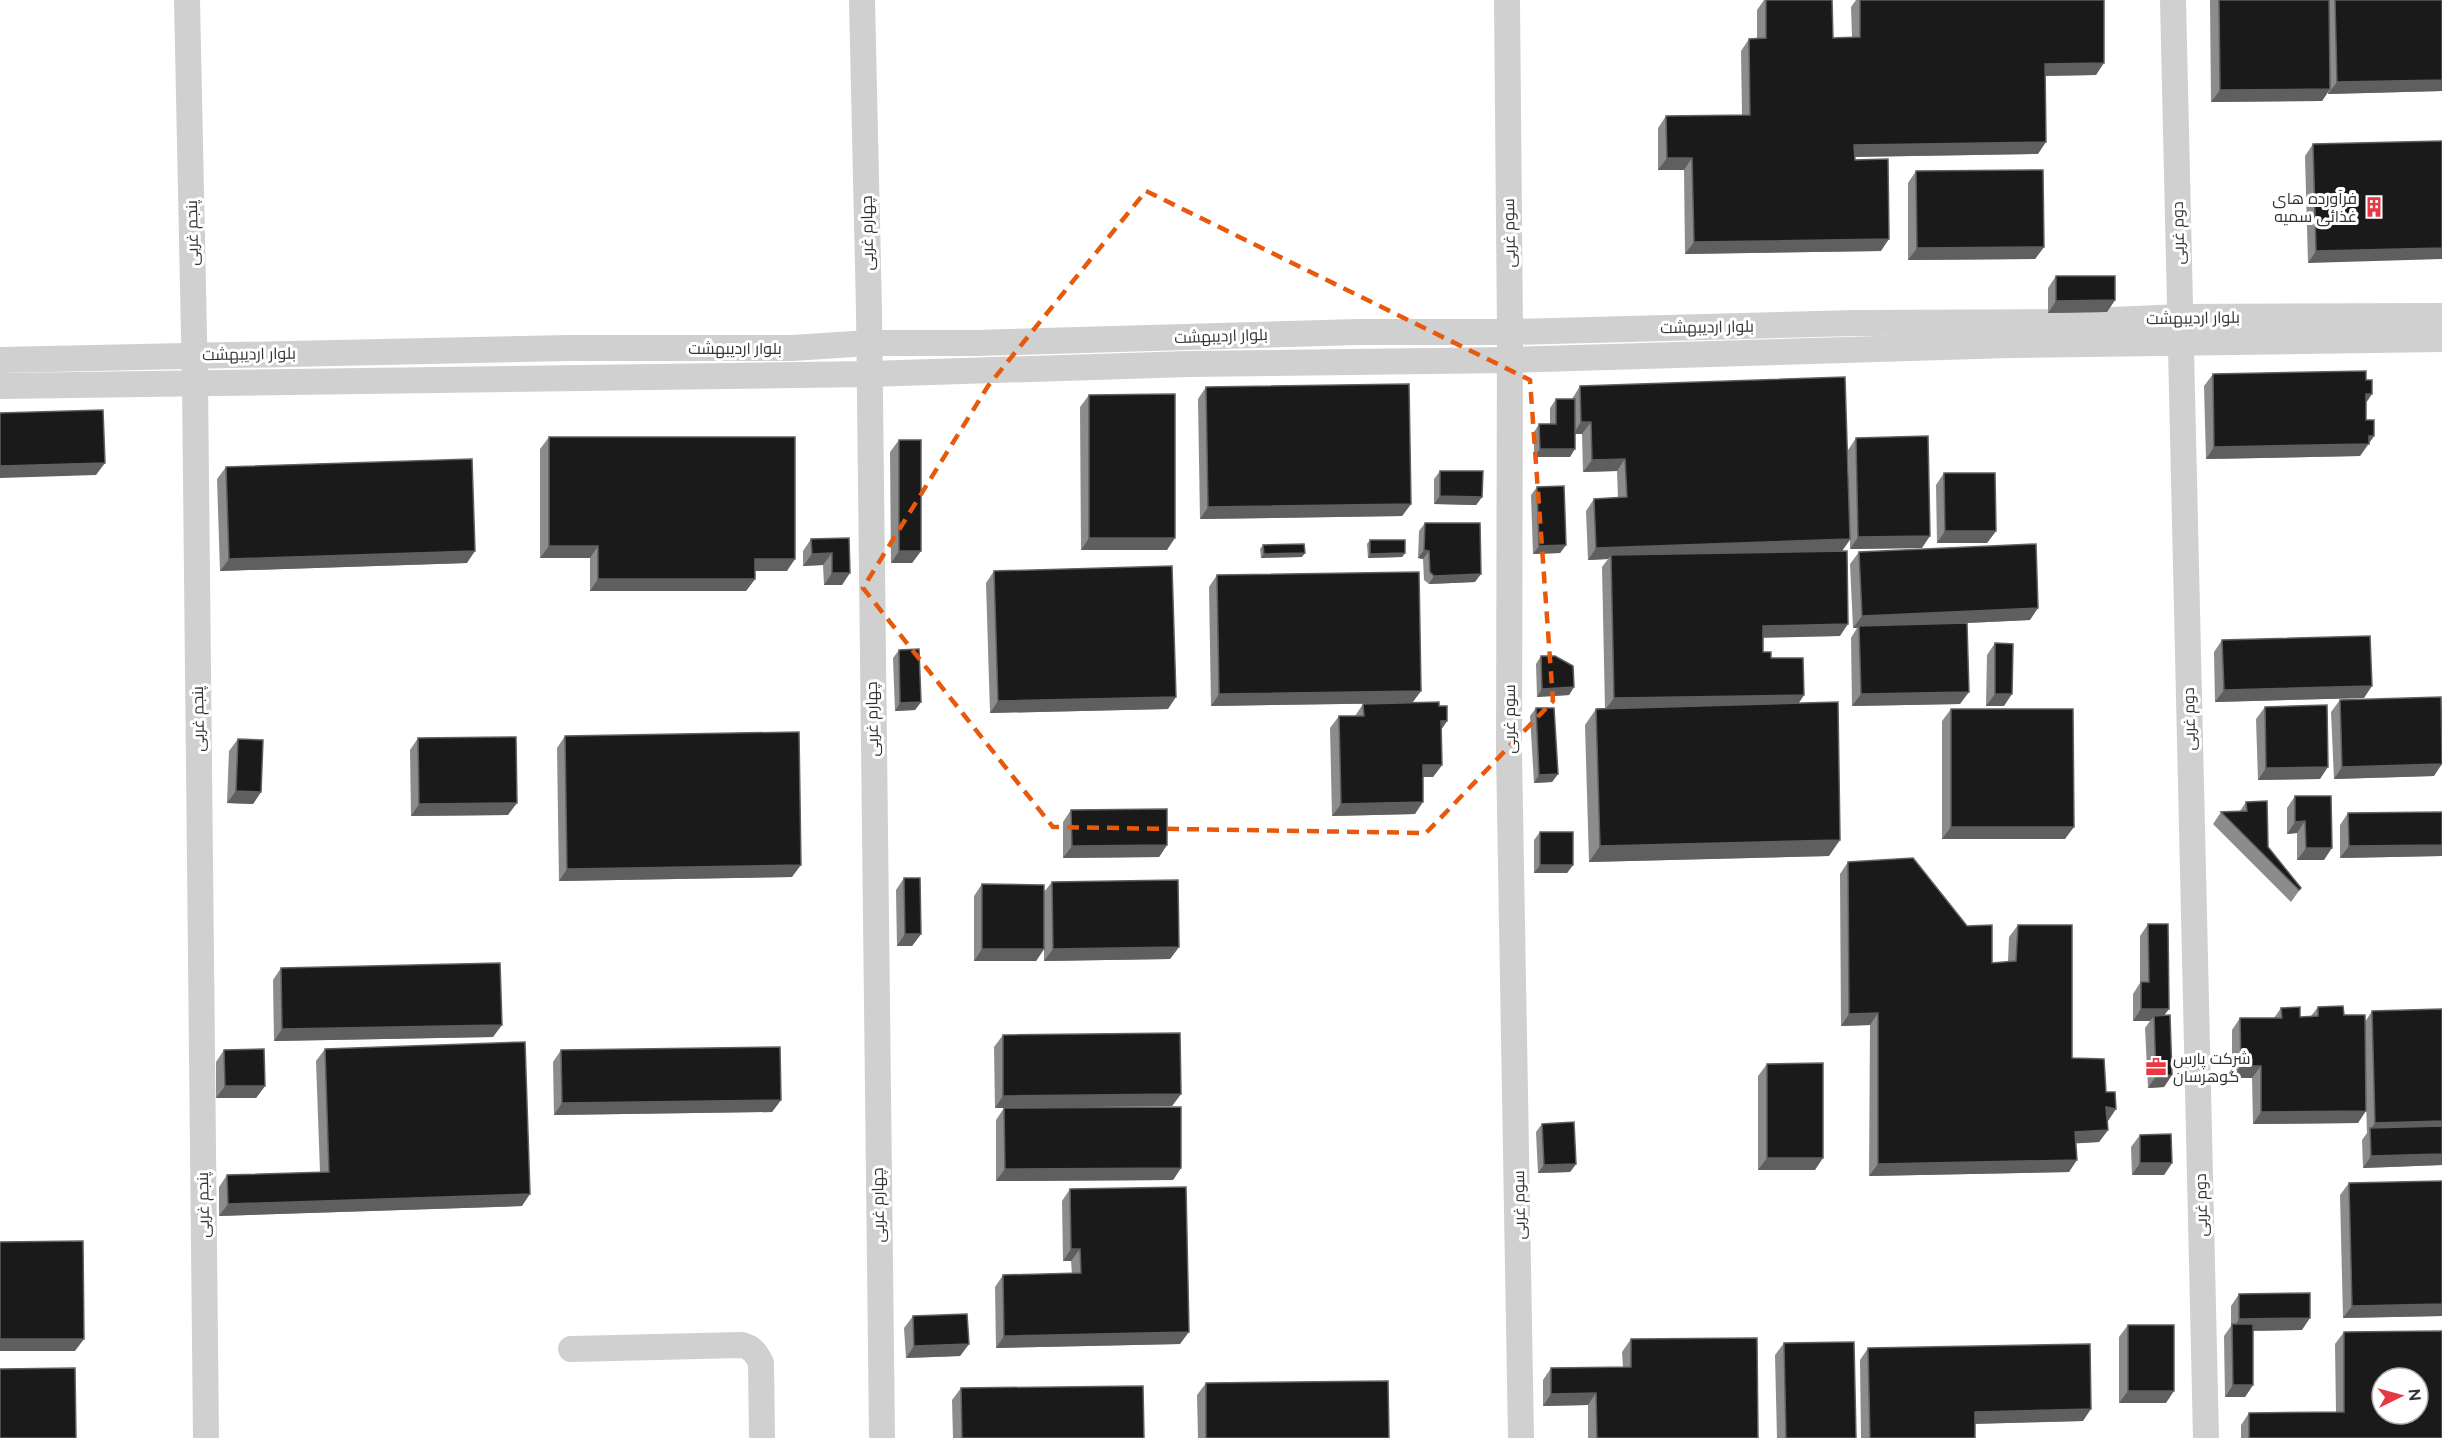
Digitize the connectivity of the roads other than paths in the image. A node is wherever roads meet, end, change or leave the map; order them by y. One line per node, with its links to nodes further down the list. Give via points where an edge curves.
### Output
1 (187, 0): 11 (street, پنجم غربی)
2 (862, 0): 9 (street, چهارم غربی)
3 (1507, 0): 7 (street, سوم غربی)
4 (2173, 0): 6 (street, دوم غربی)
5 (2442, 316): 6 (street, بلوار اردیبهشت)
6 (2180, 317): 7 (street, بلوار اردیبهشت); 10 (street, دوم غربی)
7 (1510, 332): 9 (street, بلوار اردیبهشت); 13 (street, سوم غربی)
8 (2442, 339): 10 (street, بلوار اردیبهشت)
9 (869, 343): 11 (street, بلوار اردیبهشت, via 792,348); 14 (street, چهارم غربی)
10 (2181, 344): 13 (street, بلوار اردیبهشت); 22 (street, دوم غربی)
11 (194, 356): 12 (street, بلوار اردیبهشت); 15 (street, پنجم غربی)
12 (0, 360)
13 (1510, 360): 14 (street, بلوار اردیبهشت, via 1189,364); 21 (street, سوم غربی, via 1509,752)
14 (869, 374): 15 (street, بلوار اردیبهشت); 20 (street, چهارم غربی)
15 (195, 383): 16 (street, بلوار اردیبهشت); 18 (street, پنجم غربی)
16 (0, 386)
17 (571, 1349): 19 (street, via 750,1347 761,1363)
18 (206, 1438)
19 (762, 1438)
20 (882, 1438)
21 (1521, 1438)
22 (2206, 1438)

